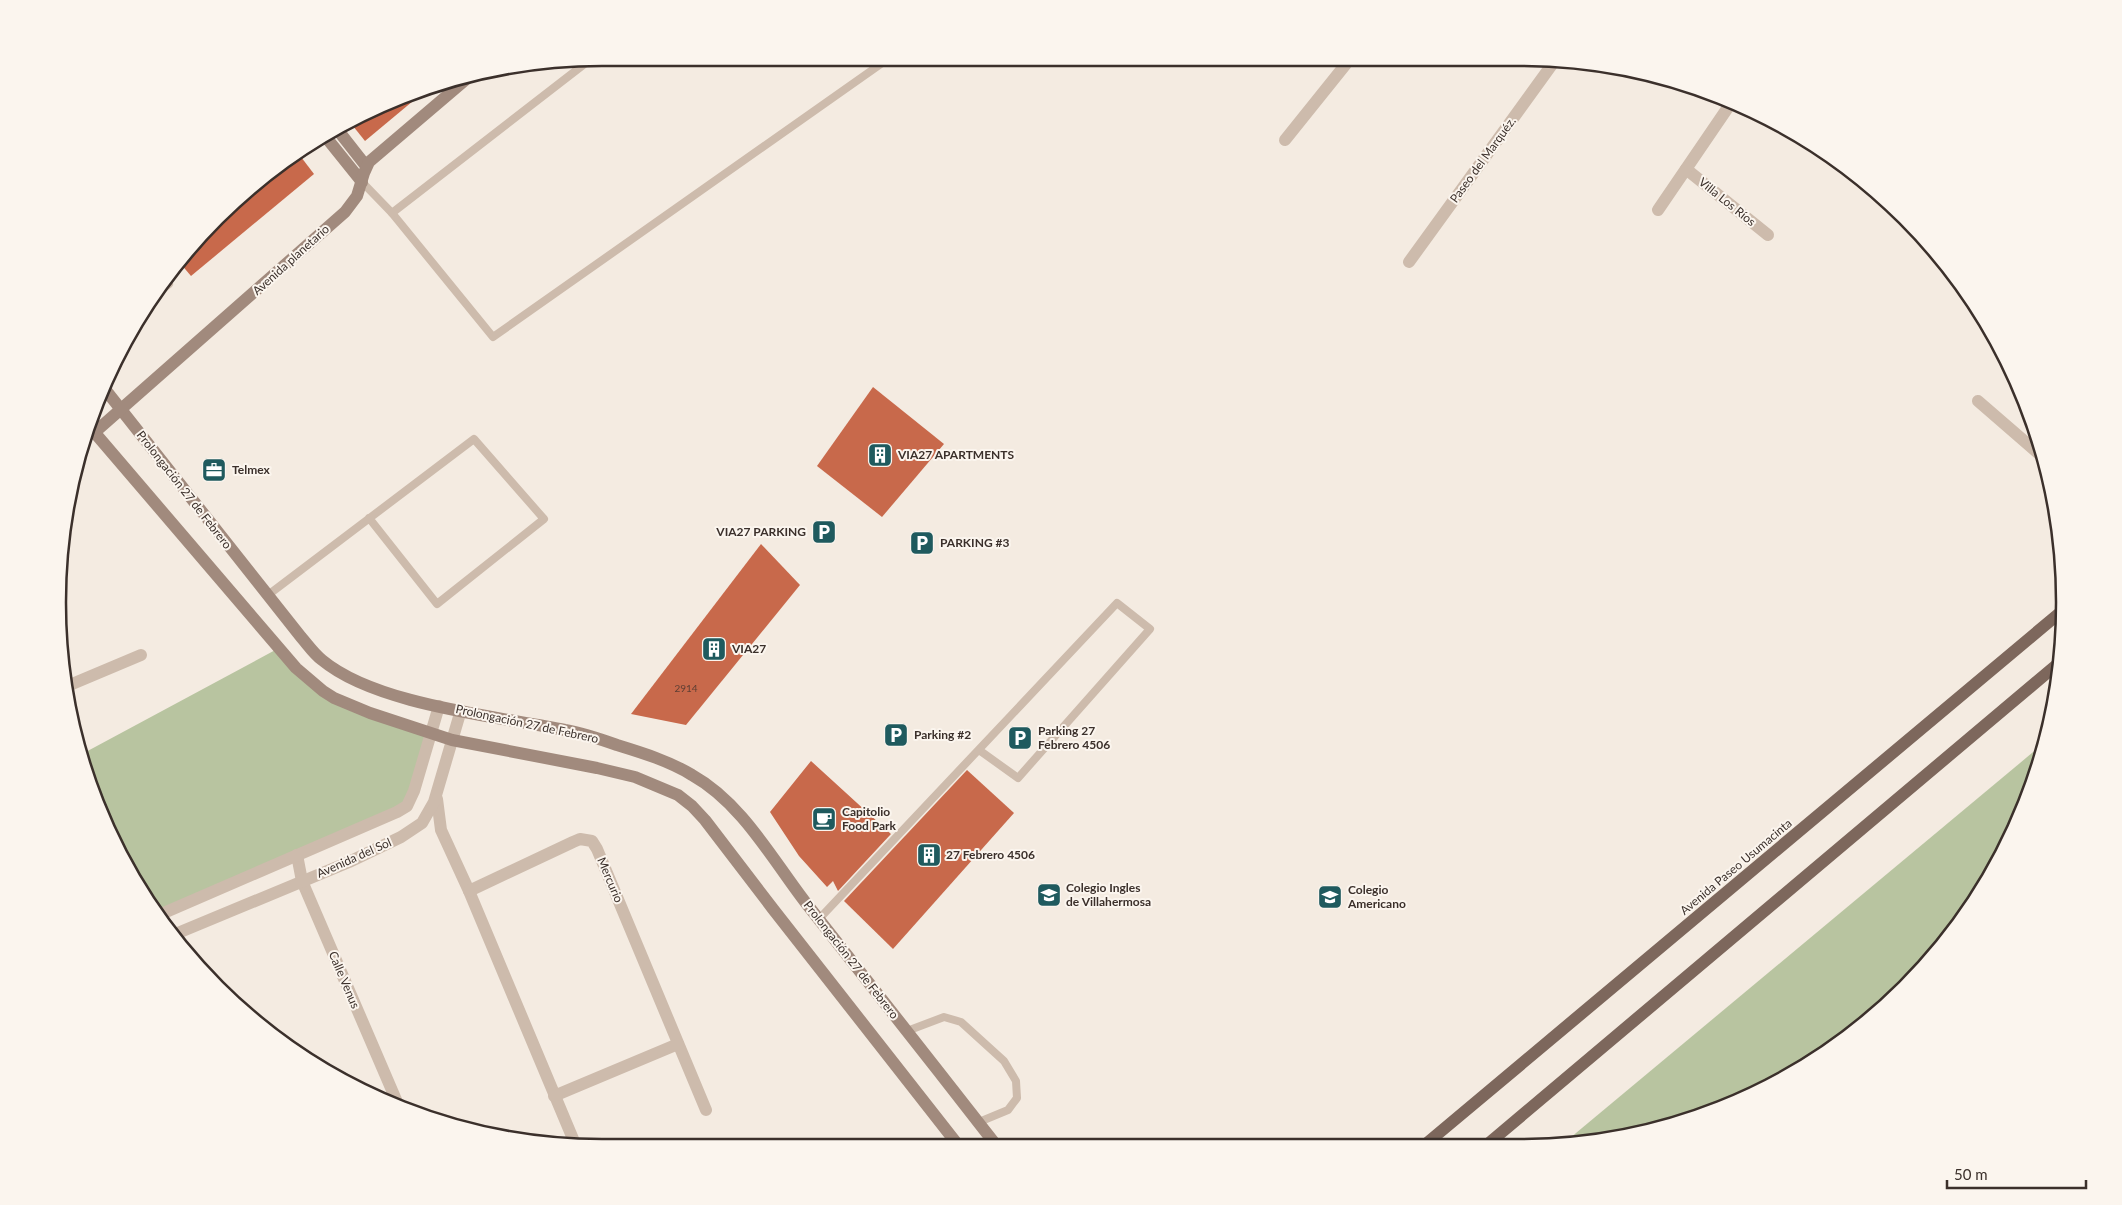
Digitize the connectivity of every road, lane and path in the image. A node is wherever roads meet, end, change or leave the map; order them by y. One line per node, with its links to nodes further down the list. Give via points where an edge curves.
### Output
1 (878, 66): 14 (lane, via 493,338)
2 (1344, 66): 8 (street)
3 (581, 67): 14 (lane)
4 (1550, 67): 16 (street, Paseo del Marquéz.)
5 (457, 87): 10 (main road)
6 (1727, 108): 11 (street)
7 (341, 134): 10 (main road)
8 (1285, 140)
9 (329, 141): 12 (main road)
10 (366, 166): 12 (main road, Avenida planetario)
11 (1686, 169): 13 (street); 15 (street, Villa Los Ríos)
12 (362, 182): 14 (lane); 19 (main road, Avenida planetario, via 357,196 344,212)
13 (1658, 210)
14 (392, 213)
15 (1768, 235)
16 (1409, 262)
17 (109, 394): 19 (main road, Prolongación 27 de Febrero)
18 (1978, 401): 22 (street)
19 (122, 410): 20 (main road, Avenida planetario); 24 (main road, Prolongación 27 de Febrero)
20 (96, 426)
21 (94, 434): 31 (main road, via 309,680 347,704)
22 (2032, 448)
23 (369, 518): 23 (lane, via 474,439 544,519 438,604); 24 (lane)
24 (268, 595): 29 (main road, Prolongación 27 de Febrero, via 312,650 338,671 382,691)
25 (2056, 616): 53 (main road, Avenida Paseo Usumacinta)
26 (140, 656): 28 (street)
27 (2051, 669): 54 (main road)
28 (73, 685)
29 (439, 706): 30 (main road, Prolongación 27 de Febrero); 31 (street)
30 (461, 710): 32 (street, Avenida del Sol); 42 (main road, Prolongación 27 de Febrero, via 600,739 658,758 695,776 715,789 735,810)
31 (431, 733): 32 (main road); 35 (street)
32 (452, 740): 34 (street, Avenida del Sol); 51 (main road, via 636,777 678,795 692,806)
33 (979, 750): 33 (lane, via 1117,603 1150,629 1018,778); 42 (lane)
34 (436, 794): 36 (street, Avenida del Sol); 37 (street)
35 (412, 797): 36 (street, via 416,808); 38 (street, Avenida del Sol, via 407,806 397,812)
36 (426, 818): 37 (street); 39 (street, Avenida del Sol, via 417,828 401,837)
37 (441, 830): 40 (street)
38 (297, 855): 39 (street, Calle Venus); 41 (street, Avenida del Sol)
39 (302, 881): 43 (street, Avenida del Sol); 47 (street, Calle Venus)
40 (469, 891): 45 (street, Mercurio, via 580,839 592,841); 46 (street)
41 (165, 912)
42 (819, 919): 44 (main road, Prolongación 27 de Febrero)
43 (180, 932)
44 (907, 1031): 49 (main road, Prolongación 27 de Febrero); 49 (lane, via 944,1018 961,1022 1004,1061 1016,1081 1017,1098 1008,1110)
45 (678, 1044): 46 (street); 48 (street, Mercurio)
46 (554, 1096): 50 (street)
47 (395, 1097)
48 (706, 1110)
49 (978, 1122): 52 (main road, Prolongación 27 de Febrero)
50 (573, 1138)
51 (953, 1139)
52 (991, 1139)
53 (1432, 1139)
54 (1494, 1139)

